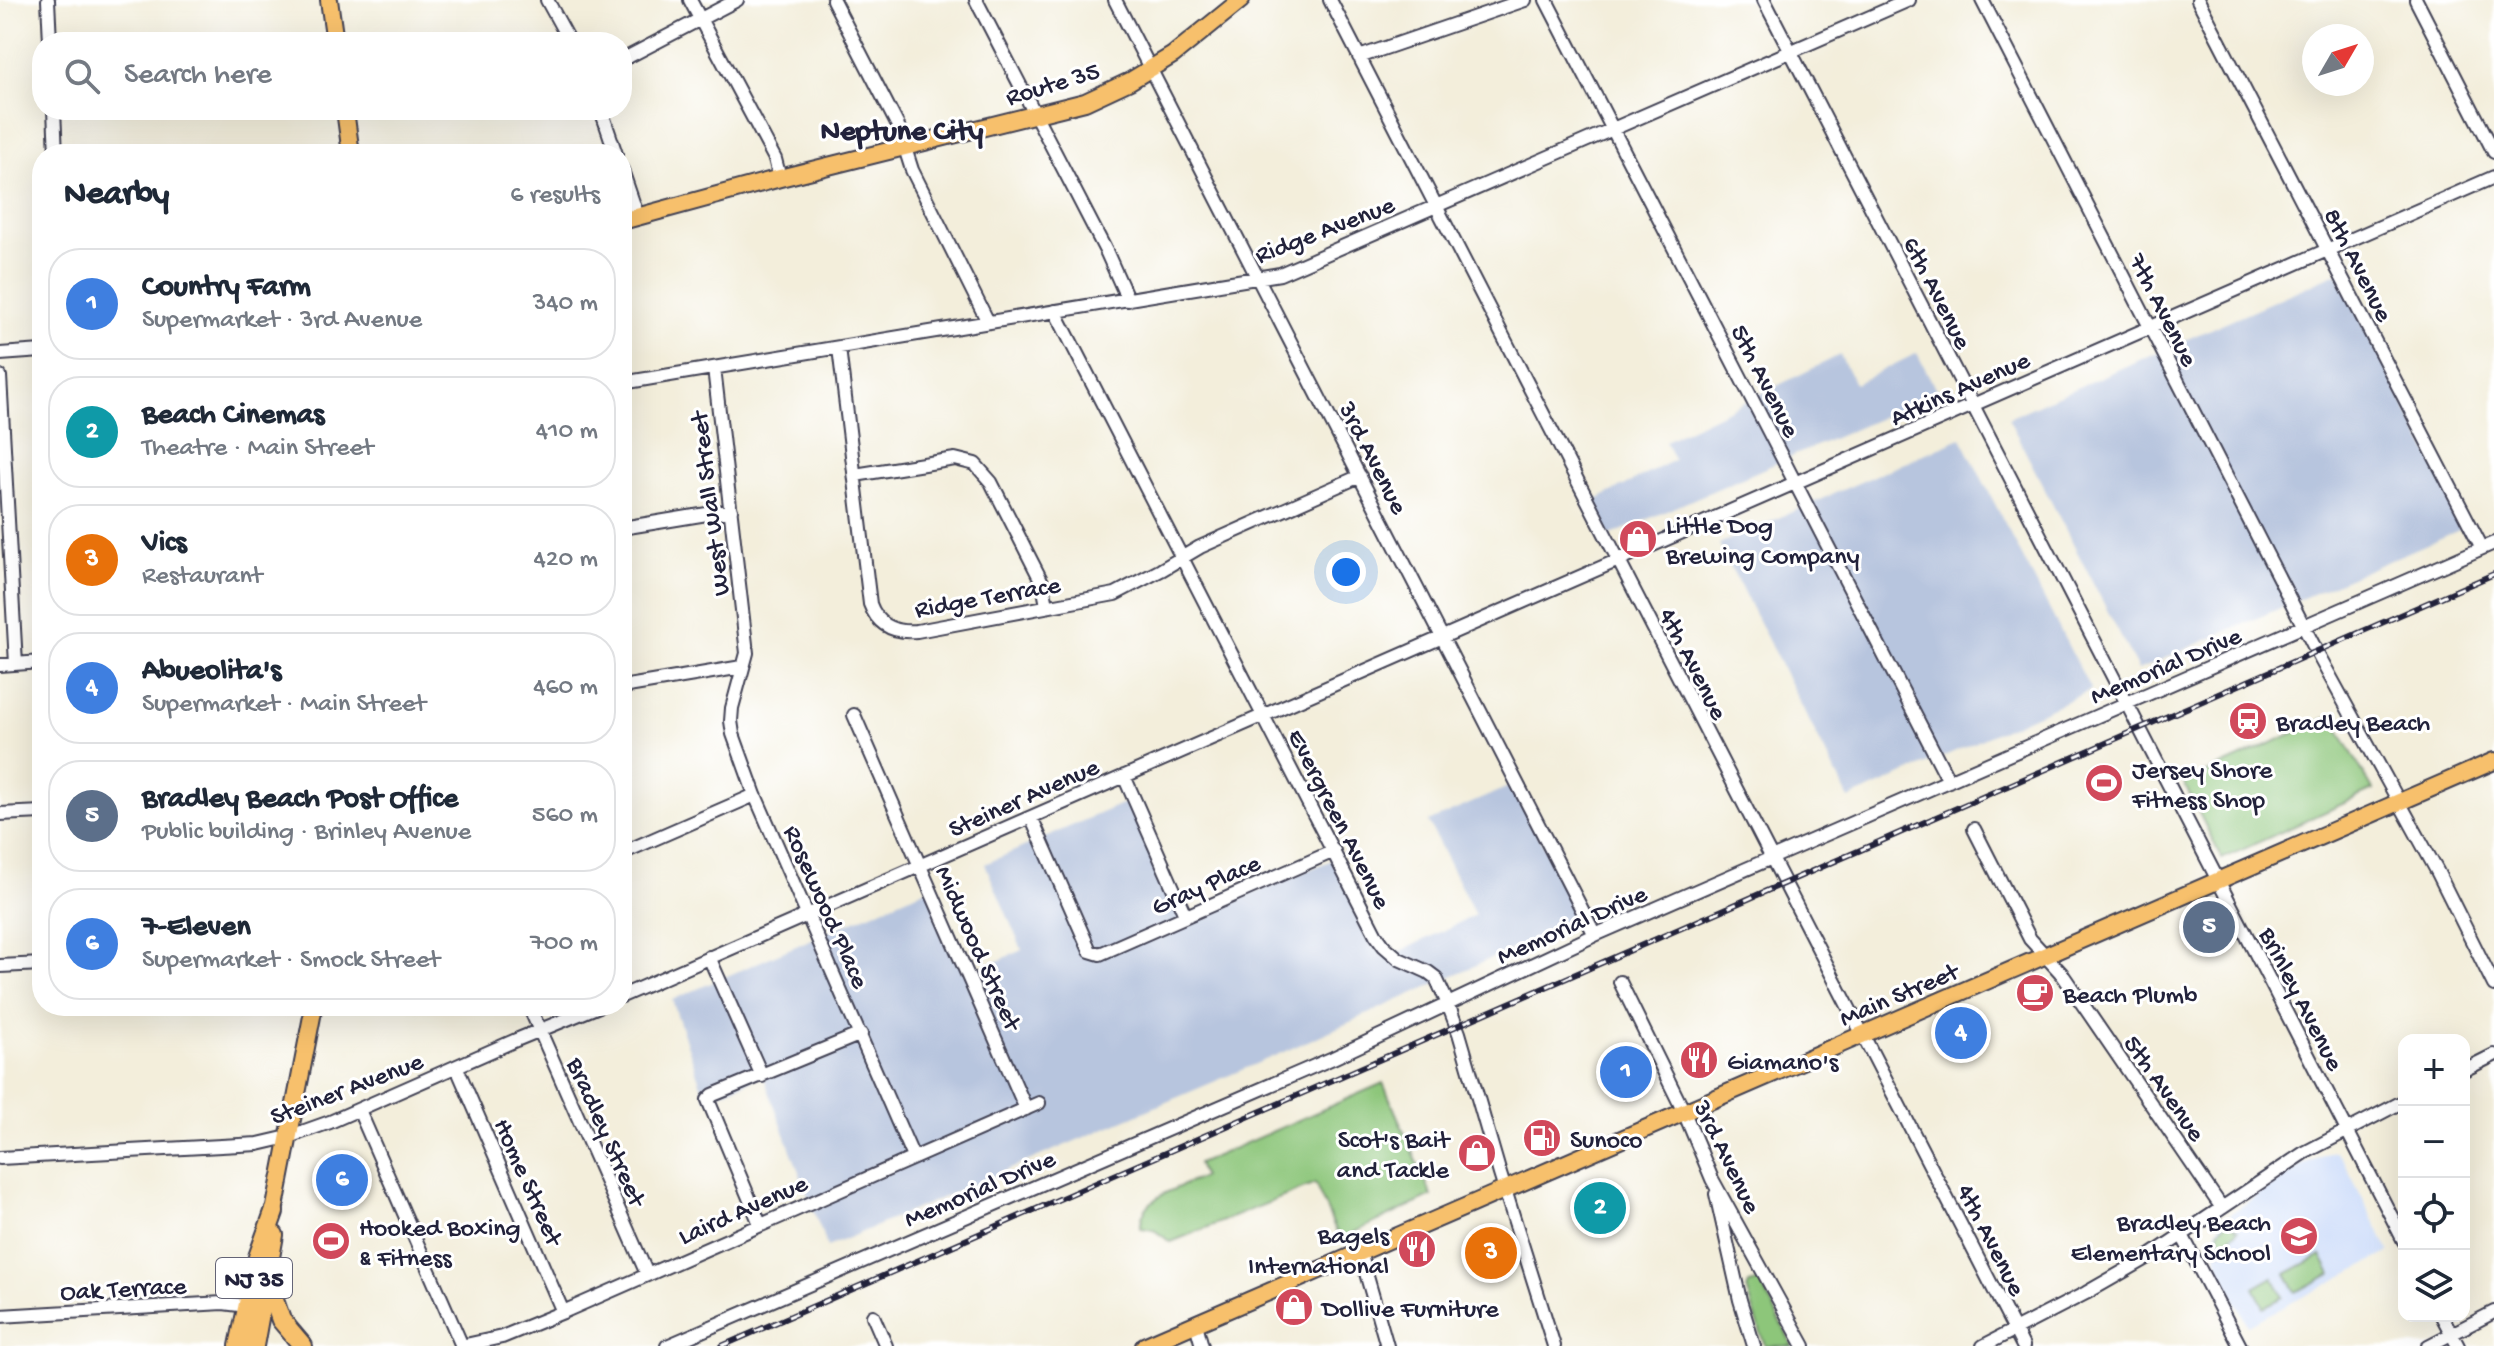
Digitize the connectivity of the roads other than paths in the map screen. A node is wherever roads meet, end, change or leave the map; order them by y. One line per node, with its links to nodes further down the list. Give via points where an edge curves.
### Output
1 (48, 0): 19 (street)
2 (329, 0): 20 (main road)
3 (547, 0): 21 (street)
4 (690, 0): 18 (street)
5 (737, 0): 18 (street)
6 (833, 0): 34 (street)
7 (976, 0): 26 (street)
8 (1115, 0): 25 (street, 3rd Avenue)
9 (1241, 0): 25 (main road, Route 35)
10 (1330, 0): 24 (street, 4th Avenue)
11 (1525, 0): 24 (street)
12 (1546, 0): 30 (street, 5th Avenue)
13 (1764, 0): 22 (street, 6th Avenue)
14 (1909, 0): 22 (street, Ridge Avenue)
15 (1982, 0): 45 (street, 7th Avenue)
16 (2198, 0): 40 (street, 8th Avenue)
17 (2416, 0): 35 (street)
18 (700, 20): 23 (street); 37 (street, via 775,159)
19 (50, 32)
20 (334, 32)
21 (565, 32)
22 (1790, 52): 30 (street, Ridge Avenue); 52 (street, 6th Avenue)
23 (632, 55)
24 (1359, 57): 38 (street, 4th Avenue)
25 (1151, 68): 26 (main road, Route 35, via 1085,102); 41 (street, 3rd Avenue)
26 (1035, 115): 34 (main road, Route 35); 42 (street)
27 (54, 120): 31 (street)
28 (346, 120): 32 (main road)
29 (604, 120): 33 (street)
30 (1613, 129): 38 (street, Ridge Avenue); 55 (street, 5th Avenue)
31 (56, 144)
32 (350, 144)
33 (613, 144)
34 (905, 147): 37 (main road, Route 35); 44 (street)
35 (2494, 152)
36 (2494, 177): 40 (street, Atkins Avenue)
37 (780, 178): 39 (main road, Route 35)
38 (1435, 206): 41 (street, Ridge Avenue); 60 (street, 4th Avenue)
39 (632, 218)
40 (2328, 250): 45 (street, Atkins Avenue); 58 (street, 8th Avenue)
41 (1258, 279): 42 (street, Ridge Avenue); 54 (street, 3rd Avenue)
42 (1128, 300): 43 (street, Ridge Avenue)
43 (1055, 311): 44 (street, Ridge Avenue); 59 (street, Evergreen Avenue)
44 (988, 322): 46 (street, Ridge Avenue)
45 (2150, 328): 52 (street, Atkins Avenue); 62 (street, 7th Avenue)
46 (839, 348): 49 (street, Ridge Avenue); 53 (street, Ridge Terrace)
47 (32, 352): 48 (street)
48 (0, 354)
49 (714, 368): 51 (street, Ridge Avenue); 56 (street, West Wall Street)
50 (0, 376): 65 (street)
51 (632, 381)
52 (1973, 405): 55 (street, Atkins Avenue); 69 (street, 6th Avenue)
53 (855, 475): 61 (street, via 955,459 975,464 991,482 1043,584); 61 (street, Ridge Terrace, via 870,604 886,626 917,631)
54 (1360, 476): 59 (street, Ridge Terrace); 63 (street, 3rd Avenue)
55 (1795, 483): 60 (street, Atkins Avenue); 75 (street, 5th Avenue)
56 (731, 510): 57 (street); 67 (street, West Wall Street, via 747,653)
57 (632, 526)
58 (2488, 546): 62 (street, Memorial Drive)
59 (1182, 558): 61 (street, Ridge Terrace, via 1115,594); 71 (street, Evergreen Avenue)
60 (1618, 561): 63 (street, Atkins Avenue); 84 (street, 4th Avenue)
61 (1047, 606)
62 (2307, 632): 69 (street, Memorial Drive); 77 (street, 7th Avenue)
63 (1443, 637): 71 (street, Steiner Avenue); 89 (street, 3rd Avenue)
64 (32, 663): 65 (street)
65 (16, 664): 66 (street)
66 (0, 665)
67 (742, 667): 68 (street); 76 (street, Rosewood Place, via 731,721)
68 (632, 685)
69 (2127, 704): 72 (street, 6th Avenue); 75 (street, Memorial Drive)
70 (854, 715): 85 (street, Midwood Street)
71 (1263, 715): 74 (street, Steiner Avenue); 83 (street, Evergreen Avenue)
72 (2141, 731): 86 (street, Brinley Avenue)
73 (2494, 761): 77 (main road, Main Street)
74 (1124, 776): 80 (street, Steiner Avenue); 88 (street)
75 (1949, 781): 84 (street, Memorial Drive)
76 (755, 795): 82 (street); 87 (street, Rosewood Place)
77 (2399, 802): 86 (main road, Main Street); 95 (street, 7th Avenue)
78 (32, 812): 79 (street)
79 (0, 814)
80 (1031, 817): 85 (street, Steiner Avenue); 88 (street, Gray Place, via 1093,953)
81 (1974, 829): 90 (street, 5th Avenue, via 2030,939)
82 (632, 849)
83 (1334, 851): 88 (street, Gray Place); 97 (street, Evergreen Avenue, via 1384,946 1436,978)
84 (1771, 859): 89 (street, Memorial Drive); 103 (street, 4th Avenue)
85 (920, 866): 87 (street, Steiner Avenue); 110 (street, Midwood Street)
86 (2218, 880): 90 (main road, Main Street); 113 (street, Brinley Avenue)
87 (807, 914): 91 (street, Steiner Avenue); 102 (street, Rosewood Place)
88 (1185, 915)
89 (1595, 935): 97 (street, Memorial Drive)
90 (2045, 956): 103 (main road, Main Street); 119 (street, 5th Avenue)
91 (709, 957): 96 (street, Steiner Avenue); 107 (street)
92 (32, 964): 93 (street)
93 (0, 966)
94 (1620, 982): 112 (street, 3rd Avenue)
95 (2494, 985)
96 (632, 992)
97 (1448, 1004): 118 (street, Evergreen Avenue); 140 (street, Memorial Drive)
98 (312, 1016): 114 (main road, NJ 35)
99 (533, 1016): 101 (street, Bradley Street)
100 (575, 1016): 101 (street, Steiner Avenue)
101 (540, 1031): 106 (street, Steiner Avenue); 125 (street, Bradley Street)
102 (861, 1034): 107 (street); 115 (street, Rosewood Place)
103 (1863, 1035): 112 (main road, Main Street); 134 (street, 4th Avenue)
104 (2494, 1055): 105 (street)
105 (2470, 1067)
106 (457, 1068): 111 (street, Steiner Avenue); 128 (street, Home Street)
107 (762, 1076): 121 (street, via 708,1100)
108 (1039, 1103): 110 (street, Laird Avenue)
109 (2398, 1104): 113 (street)
110 (1026, 1109): 115 (street, Laird Avenue)
111 (359, 1110): 114 (street, Steiner Avenue); 139 (street)
112 (1684, 1112): 117 (street, 3rd Avenue); 118 (main road, Main Street)
113 (2347, 1130): 119 (street); 122 (street, Brinley Avenue)
114 (288, 1137): 116 (street, Steiner Avenue, via 258,1144); 120 (main road, NJ 35)
115 (913, 1157): 121 (street, Laird Avenue)
116 (0, 1158)
117 (1712, 1179): 146 (street); 147 (street, 3rd Avenue)
118 (1505, 1190): 124 (main road, Main Street); 145 (street, Evergreen Avenue)
119 (2222, 1208): 123 (street)
120 (274, 1212): 126 (highway, NJ 35); 127 (highway, NJ 35)
121 (760, 1224): 125 (street, Laird Avenue)
122 (2398, 1229)
123 (2182, 1235): 134 (street); 150 (street)
124 (1360, 1252): 133 (main road, Main Street); 144 (street)
125 (647, 1274): 128 (street, Laird Avenue)
126 (267, 1282): 137 (highway, NJ 35); 138 (highway, via 281,1320)
127 (247, 1306): 130 (street, Oak Terrace); 136 (highway, NJ 35)
128 (563, 1312): 139 (street, Laird Avenue, via 502,1337)
129 (2494, 1312): 135 (street)
130 (0, 1316)
131 (873, 1316): 141 (street)
132 (2445, 1322): 135 (street)
133 (1196, 1324): 142 (main road, Main Street); 143 (street)
134 (2015, 1330): 148 (street); 149 (street, 4th Avenue)
135 (2455, 1340): 151 (street)
136 (239, 1346)
137 (254, 1346)
138 (303, 1346)
139 (462, 1346)
140 (667, 1346)
141 (886, 1346)
142 (1144, 1346)
143 (1202, 1346)
144 (1387, 1346)
145 (1554, 1346)
146 (1754, 1346)
147 (1804, 1346)
148 (1983, 1346)
149 (2023, 1346)
150 (2240, 1346)
151 (2428, 1346)

